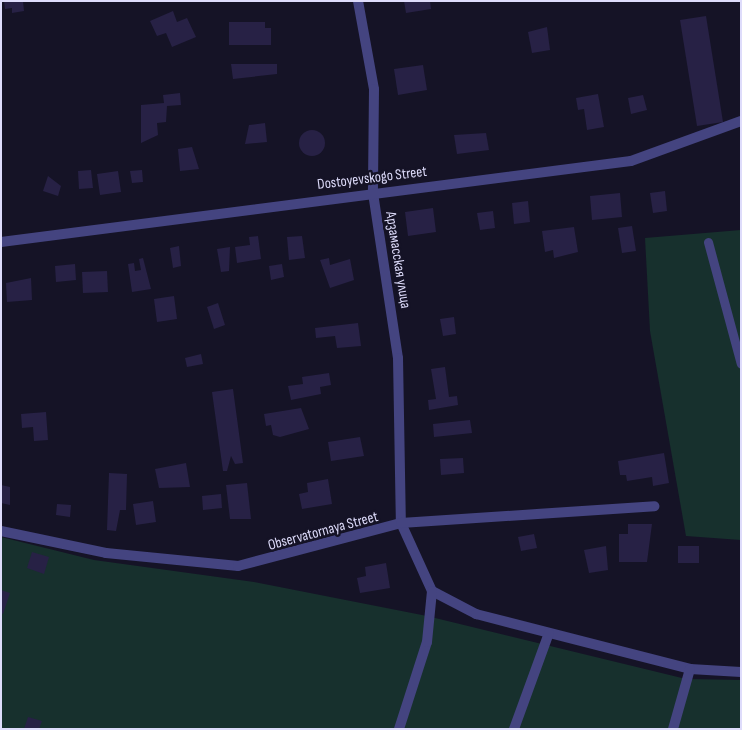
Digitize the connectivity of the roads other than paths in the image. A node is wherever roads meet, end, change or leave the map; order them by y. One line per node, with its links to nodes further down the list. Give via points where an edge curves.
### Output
1 (358, 1): 3 (street, Арзамасская улица, via 374,89)
2 (741, 121): 3 (street, Dostoyevskogo Street, via 631,161)
3 (373, 193): 4 (street, Dostoyevskogo Street); 8 (street, Арзамасская улица, via 398,358)
4 (1, 242)
5 (708, 242): 6 (lane)
6 (741, 364)
7 (654, 506): 8 (street, Observatornaya Street)
8 (401, 523): 9 (street, Observatornaya Street, via 238,566 106,553); 10 (street)
9 (1, 531)
10 (432, 591): 11 (street, via 476,614); 14 (street, via 427,642)
11 (549, 633): 12 (street); 15 (street)
12 (690, 669): 13 (street); 16 (street)
13 (741, 672)
14 (400, 729)
15 (514, 729)
16 (673, 729)

